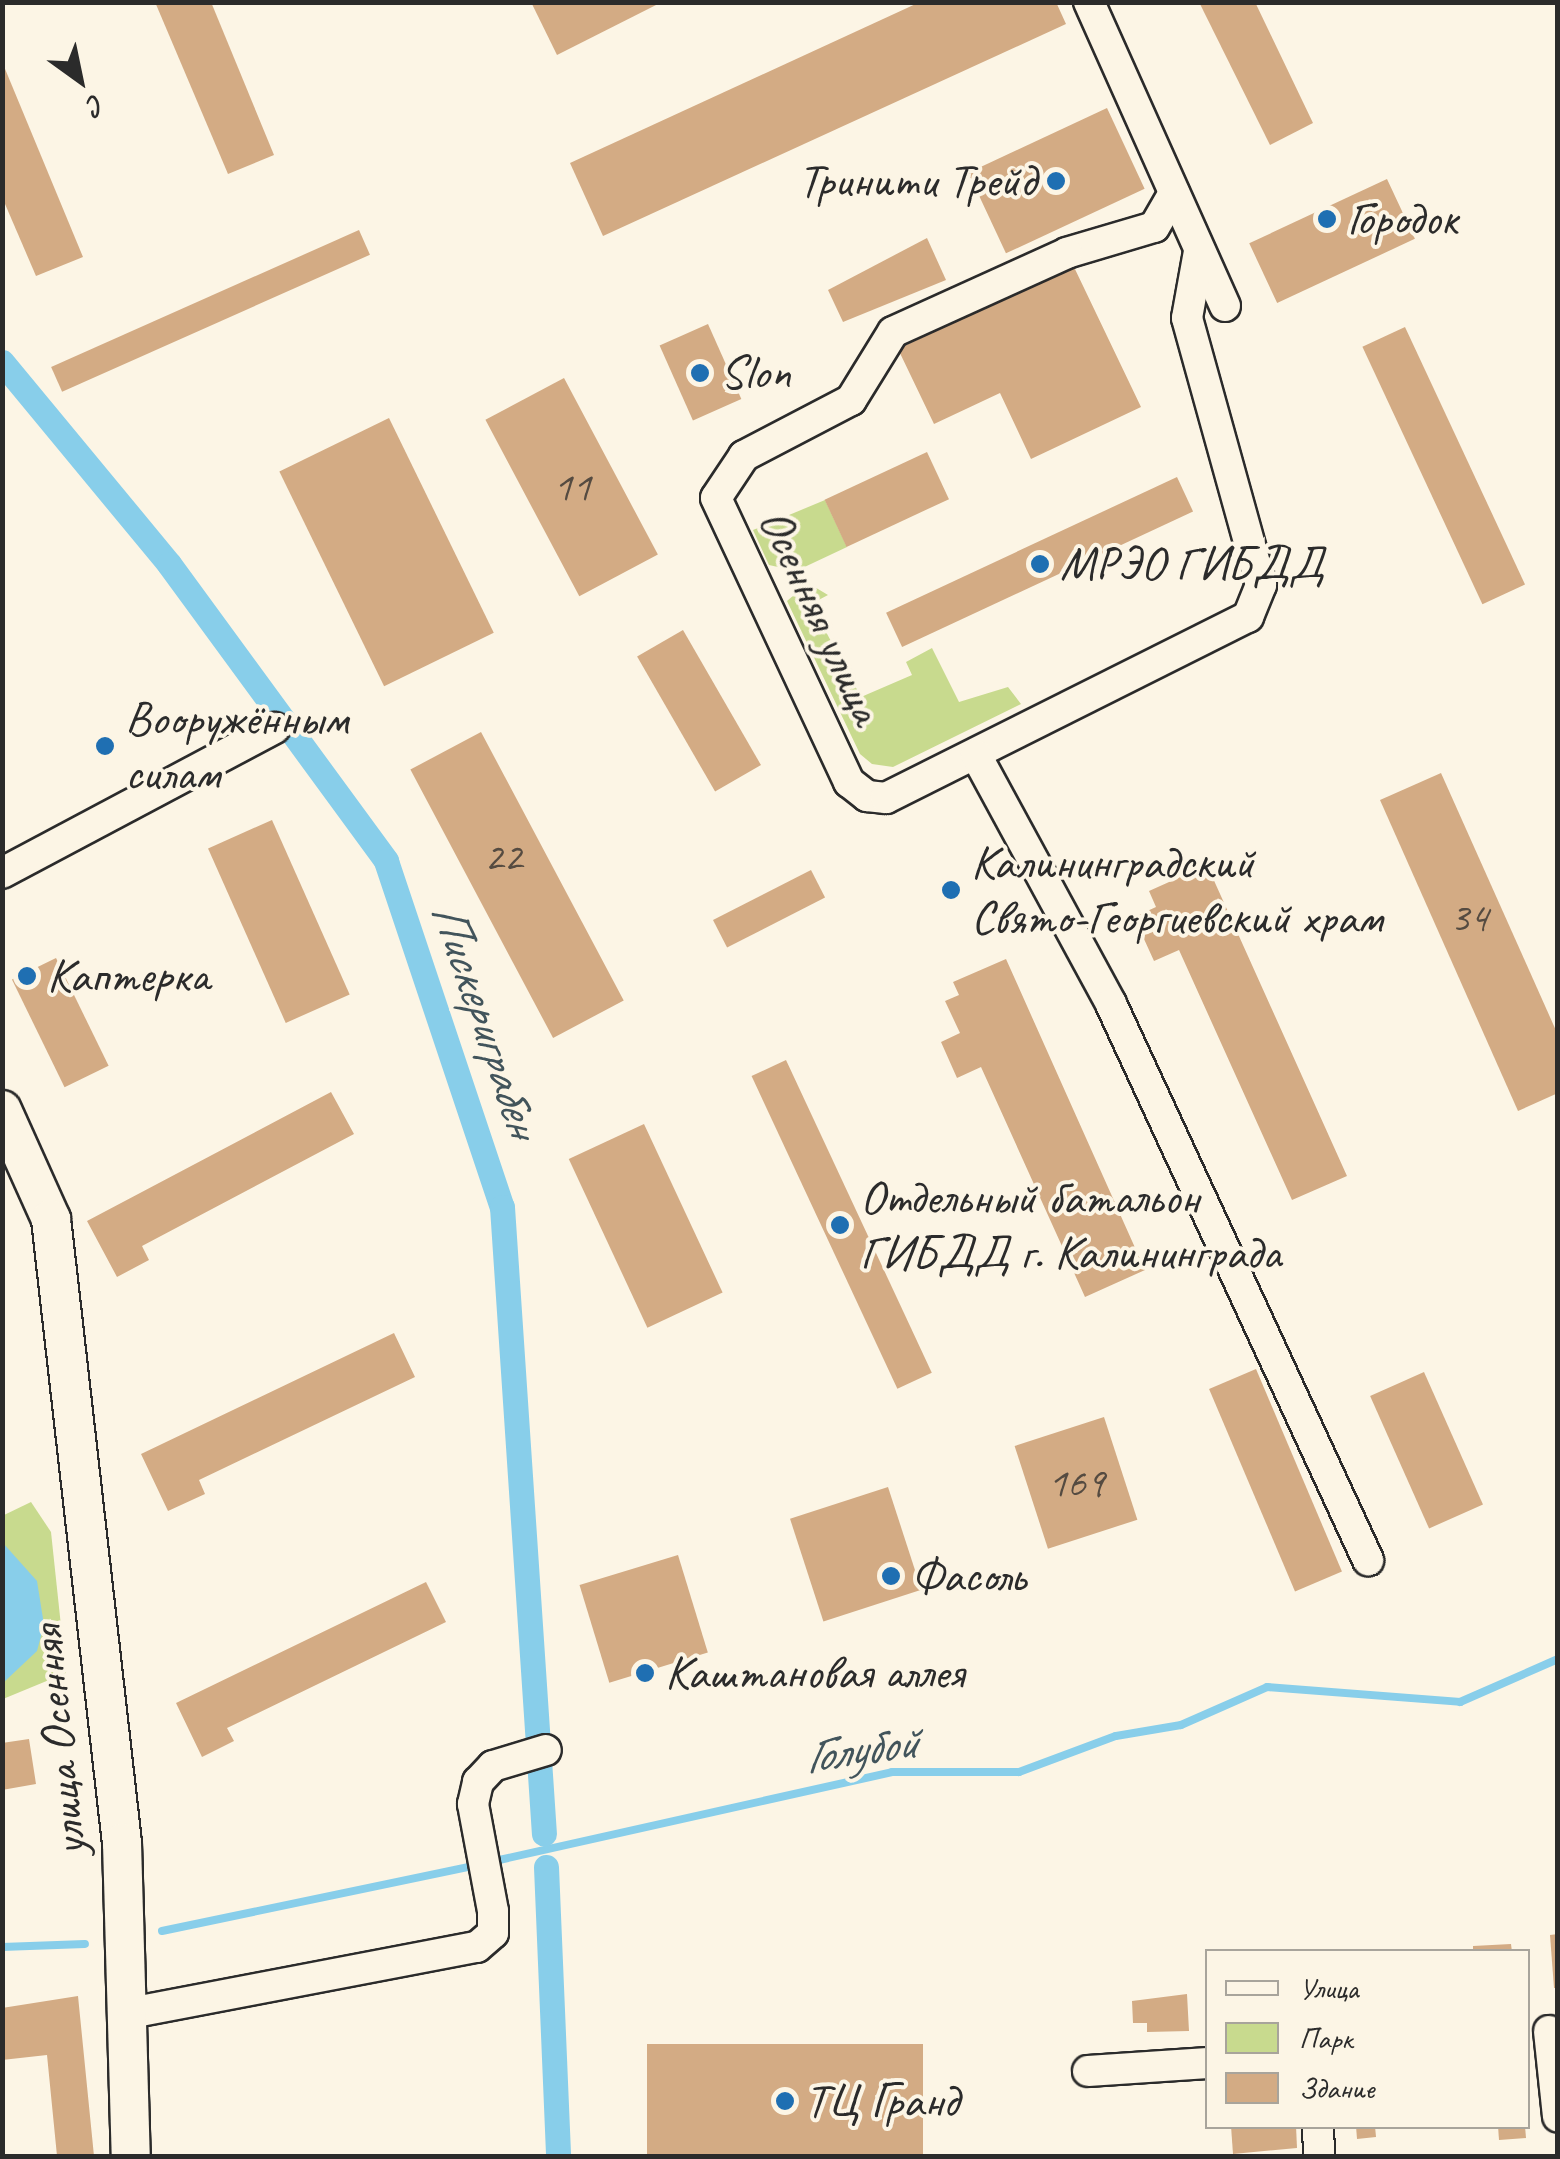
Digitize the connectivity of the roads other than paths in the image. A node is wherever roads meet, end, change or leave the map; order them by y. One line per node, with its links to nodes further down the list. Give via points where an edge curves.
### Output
1 (1089, 2): 2 (street)
2 (1174, 192): 3 (street); 6 (street, Осенняя улица, via 1154,227 1050,260 893,332 851,400 744,456 716,498 849,782 886,798)
3 (1199, 251): 4 (street); 6 (street, Осенняя улица, via 1188,318 1261,585 1248,617)
4 (1225, 306)
5 (275, 728): 7 (street)
6 (976, 755): 9 (street, via 1111,1004)
7 (2, 873)
8 (2, 1110): 11 (street, улица Осенняя, via 50,1218 122,1843)
9 (1368, 1560)
10 (538, 1753): 11 (street, via 492,1766 478,1782 473,1804 493,1934 477,1947)
11 (130, 2014): 17 (street, улица Осенняя)
12 (1545, 2032): 15 (street)
13 (1205, 2062): 14 (street)
14 (1088, 2071)
15 (1558, 2117)
16 (1318, 2129): 18 (street)
17 (131, 2156)
18 (1318, 2156)

